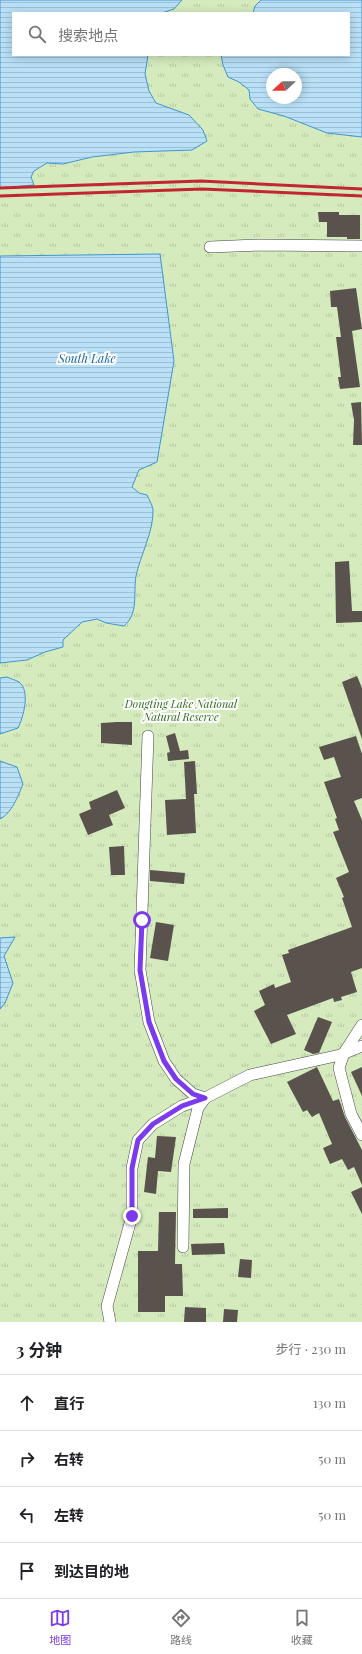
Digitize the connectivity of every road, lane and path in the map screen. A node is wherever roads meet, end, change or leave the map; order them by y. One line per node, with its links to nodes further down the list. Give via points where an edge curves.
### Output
1 (362, 246): 2 (street)
2 (210, 247)
3 (148, 736): 7 (street, via 140,970 149,1022 164,1061 176,1079 193,1094)
4 (362, 1025): 6 (street)
5 (362, 1046): 6 (street)
6 (344, 1053): 7 (street, via 250,1075); 8 (street, via 339,1068 351,1114)
7 (205, 1098): 9 (street, via 198,1108 184,1164); 10 (street, via 182,1106 153,1124 138,1140 132,1168 132,1216 107,1306)
8 (362, 1135)
9 (183, 1247)
10 (110, 1322)

